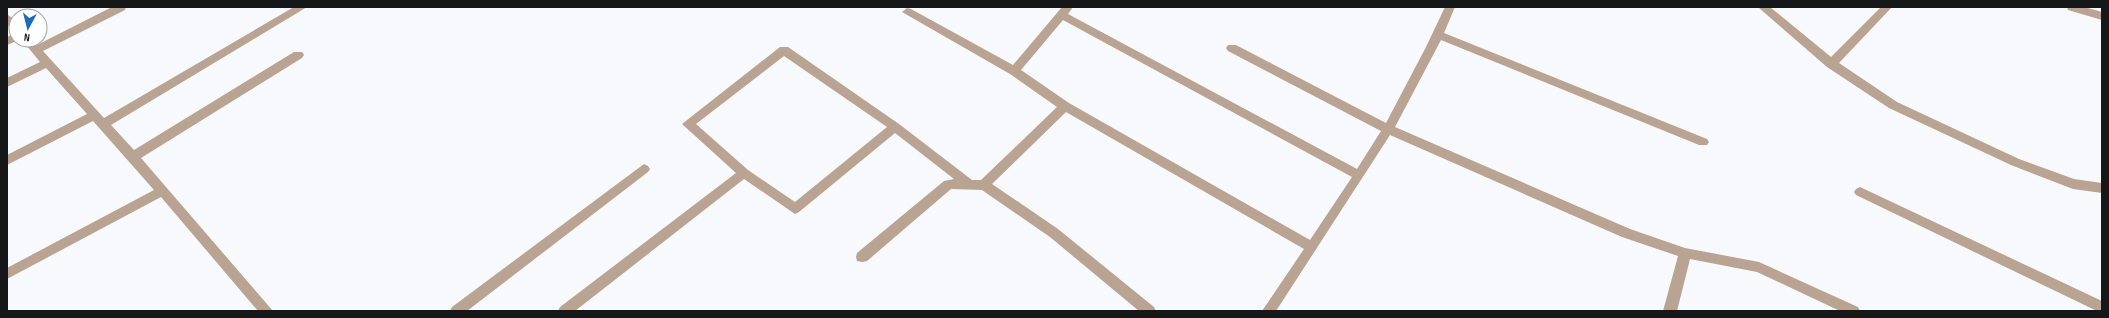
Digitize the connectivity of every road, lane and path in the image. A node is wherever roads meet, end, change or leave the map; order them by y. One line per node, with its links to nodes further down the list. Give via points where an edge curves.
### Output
1 (121, 7): 12 (street)
2 (302, 7): 19 (street)
3 (1450, 7): 10 (street)
4 (1763, 7): 15 (street)
5 (1887, 7): 15 (street)
6 (2072, 7): 9 (street)
7 (1066, 11): 16 (street); 27 (street)
8 (907, 12): 16 (street)
9 (2102, 16)
10 (1438, 35): 21 (street); 22 (street)
11 (1232, 48): 21 (street)
12 (36, 50): 14 (street)
13 (298, 55): 23 (street)
14 (47, 62): 17 (street); 19 (street)
15 (1831, 64): 30 (street, via 1893,105 1965,140 2073,184)
16 (1014, 72): 18 (street)
17 (7, 82)
18 (1065, 106): 29 (street); 33 (street)
19 (99, 119): 23 (street); 24 (street)
20 (895, 127): 26 (street, via 795,209); 26 (street, via 784,50 688,124); 28 (street)
21 (1388, 129): 27 (street); 34 (street, via 1626,233)
22 (1703, 142)
23 (133, 157): 31 (street)
24 (7, 160)
25 (644, 169): 39 (street)
26 (744, 174): 40 (street)
27 (1358, 175): 33 (street)
28 (969, 184): 29 (street); 35 (street, via 948,184)
29 (984, 185): 41 (street, via 1054,233)
30 (2102, 188)
31 (162, 191): 36 (street); 38 (street)
32 (1860, 192): 37 (street)
33 (1311, 247): 42 (street)
34 (1685, 253): 43 (street); 44 (street, via 1760,267)
35 (862, 257)
36 (7, 274)
37 (2102, 307)
38 (266, 311)
39 (457, 311)
40 (565, 311)
41 (1149, 311)
42 (1269, 311)
43 (1670, 311)
44 (1853, 311)

